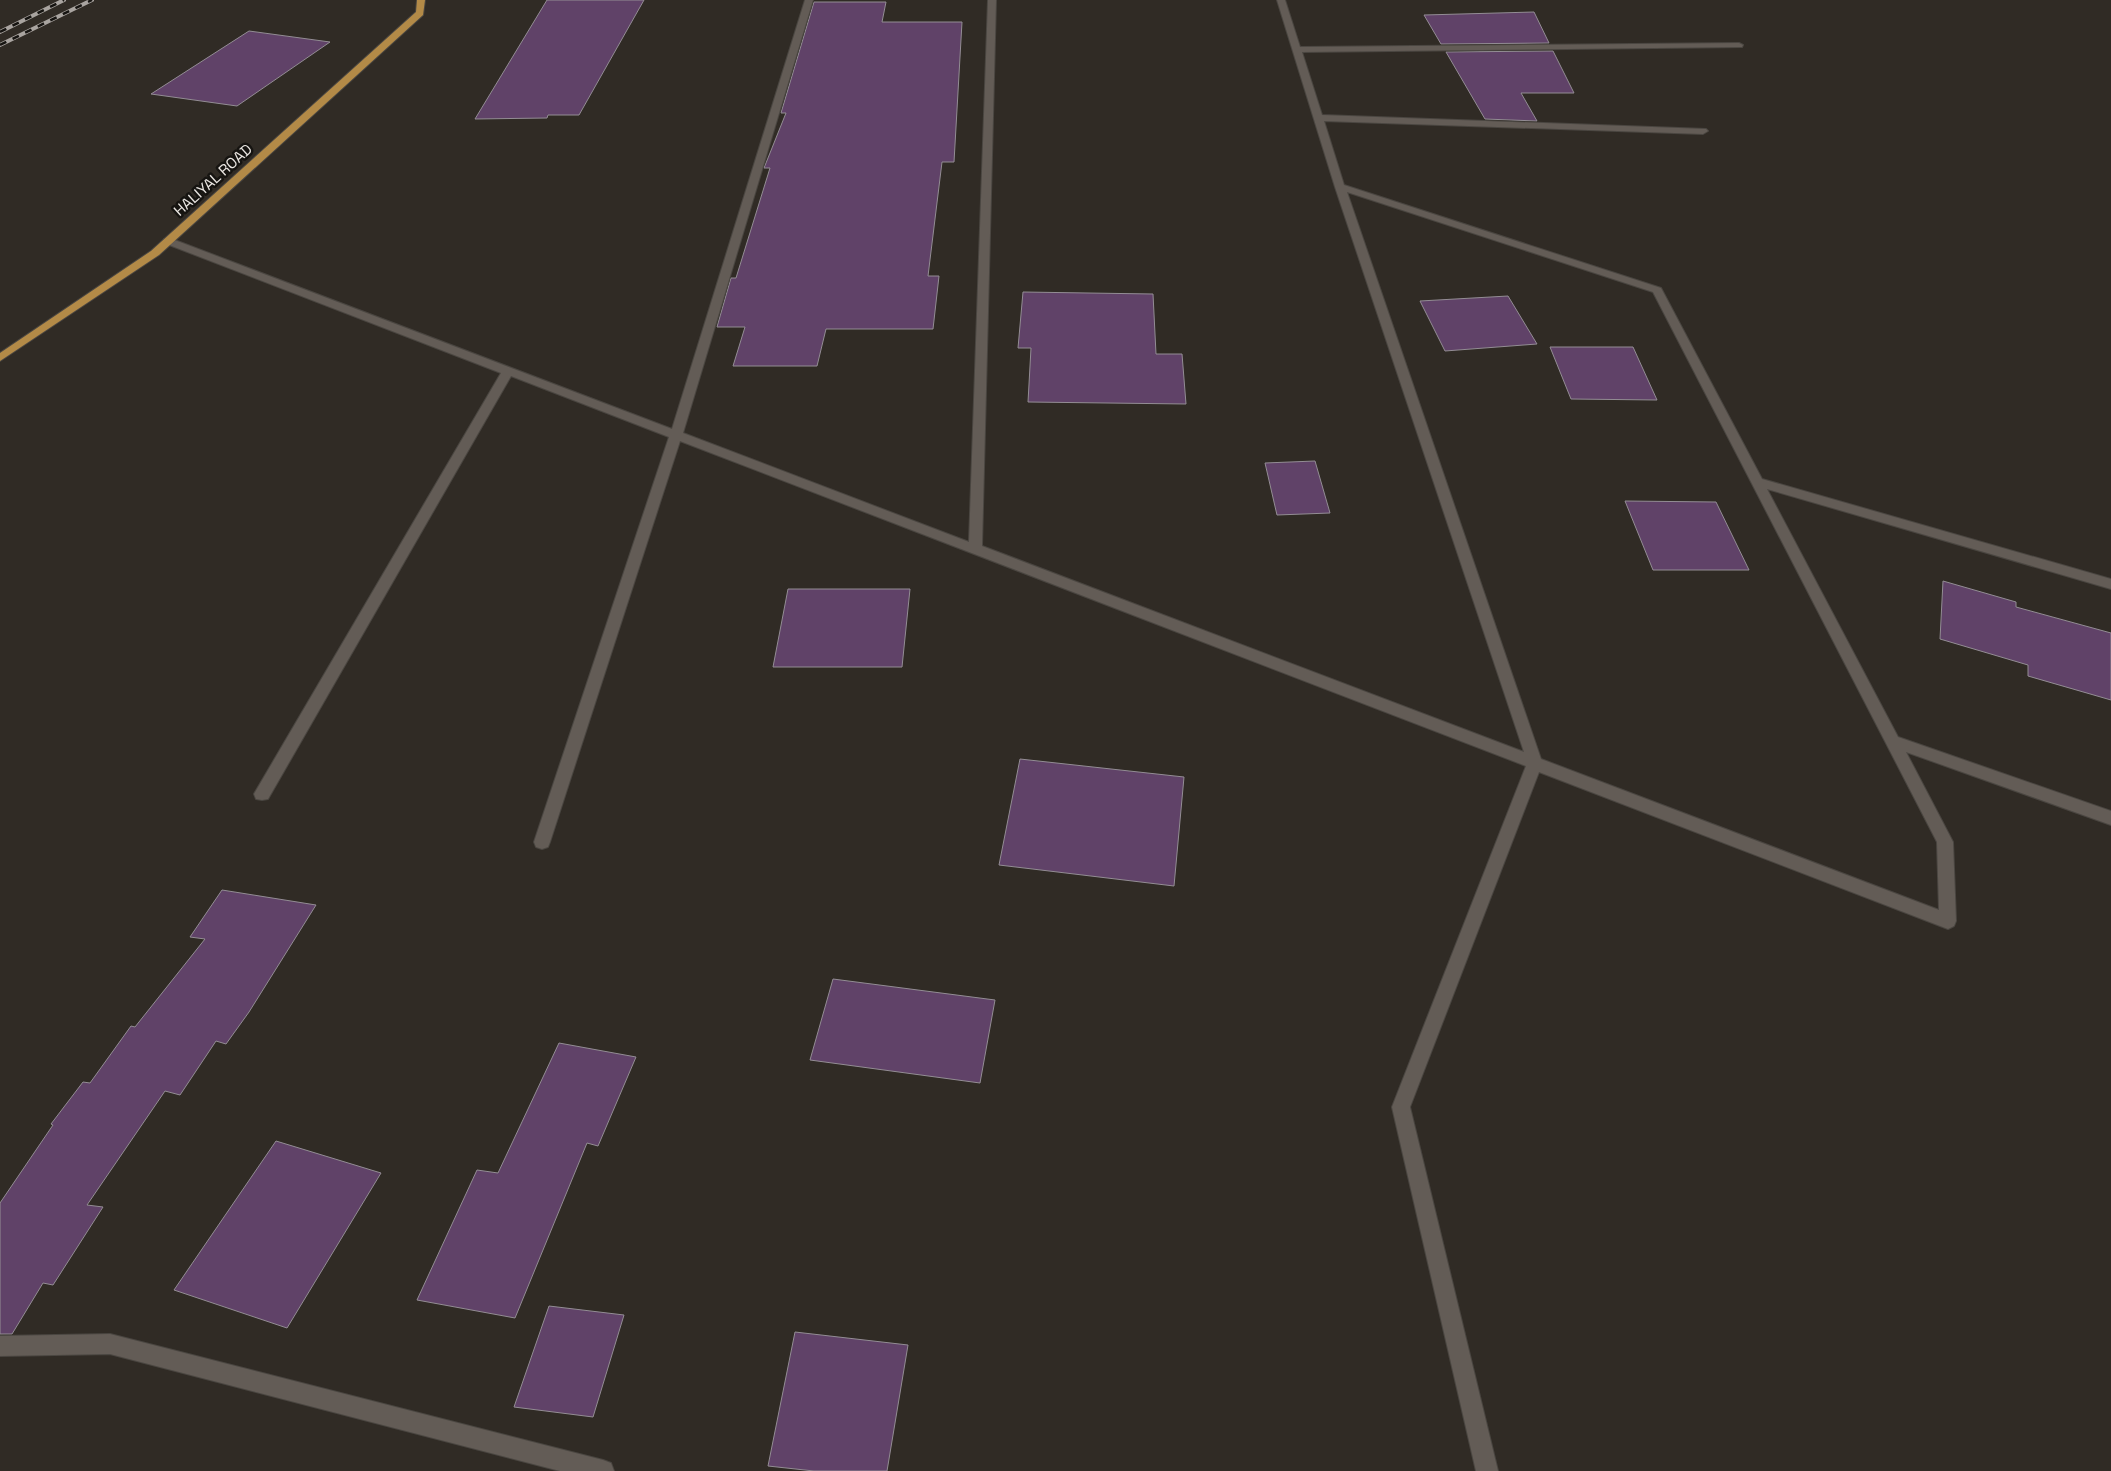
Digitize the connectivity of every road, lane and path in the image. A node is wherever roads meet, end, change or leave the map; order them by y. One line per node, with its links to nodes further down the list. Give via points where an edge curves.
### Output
1 (421, 0): 10 (main road, HALIYAL ROAD, via 420,14)
2 (809, 0): 13 (street)
3 (992, 0): 15 (street)
4 (1281, 0): 6 (street)
5 (1739, 45): 6 (street)
6 (1297, 50): 7 (street)
7 (1318, 118): 8 (street); 9 (street)
8 (1704, 131)
9 (1340, 188): 14 (street, via 1657,290); 18 (street)
10 (168, 241): 11 (main road, HALIYAL ROAD); 12 (street)
11 (0, 358)
12 (508, 371): 13 (street); 19 (street)
13 (676, 435): 15 (street); 21 (street)
14 (1757, 482): 16 (street); 17 (street)
15 (975, 550): 18 (street)
16 (2111, 584)
17 (1893, 741): 18 (street, via 1945,842 1948,921); 20 (street)
18 (1535, 763): 24 (street, via 1401,1108)
19 (262, 794)
20 (2111, 818)
21 (542, 842)
22 (0, 1346): 23 (street, via 110,1344)
23 (603, 1471)
24 (1487, 1471)

